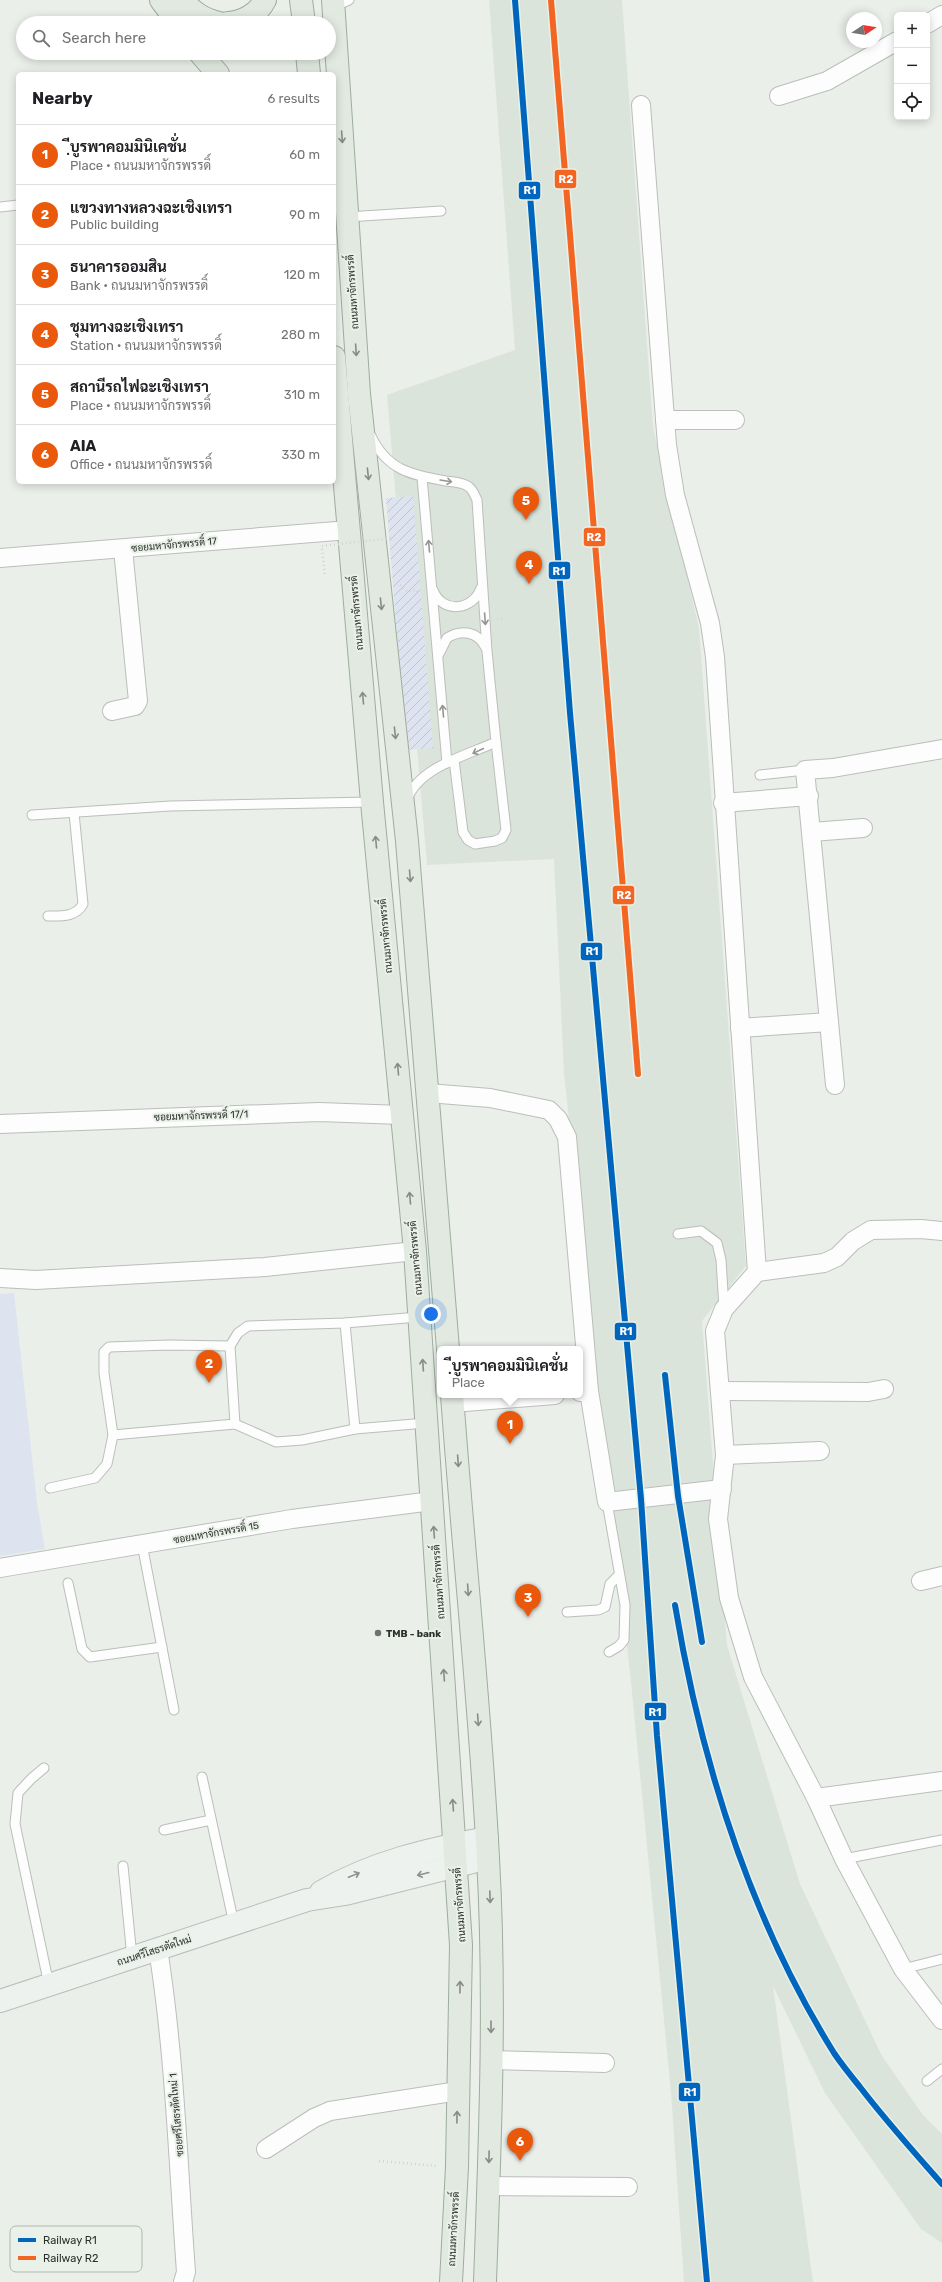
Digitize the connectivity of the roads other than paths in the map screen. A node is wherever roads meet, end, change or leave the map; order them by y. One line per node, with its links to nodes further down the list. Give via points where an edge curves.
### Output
1 (161, 0): 7 (main road)
2 (182, 0): 8 (main road)
3 (265, 0): 9 (main road)
4 (301, 0): 10 (main road)
5 (338, 2): 22 (main road, ถนนมหาจักรพรรดิ์, one-way to 22)
6 (942, 15): 11 (street)
7 (173, 16)
8 (200, 16)
9 (251, 16)
10 (303, 16)
11 (930, 22)
12 (894, 43): 17 (street, via 827,80)
13 (206, 60): 15 (main road)
14 (308, 60): 16 (main road)
15 (216, 72)
16 (309, 72)
17 (779, 96)
18 (641, 105): 25 (street)
19 (16, 205): 20 (lane)
20 (0, 207)
21 (441, 211): 22 (lane)
22 (347, 217): 24 (main road, ถนนมหาจักรพรรดิ์, one-way to 24)
23 (336, 383): 28 (main road, ถนนมหาจักรพรรดิ์)
24 (359, 394): 27 (lane, via 366,426 377,449 390,463); 48 (main road, ถนนมหาจักรพรรดิ์, one-way to 48)
25 (666, 420): 26 (street); 43 (street, via 675,495 710,623)
26 (735, 420)
27 (422, 477): 31 (lane, one-way to 31, via 461,483 474,493 477,500); 32 (lane, one-way to 27)
28 (349, 530): 29 (street, ซอยมหาจักรพรรดิ์ 17); 42 (main road, ถนนมหาจักรพรรดิ์, one-way to 28)
29 (123, 549): 30 (street, ซอยมหาจักรพรรดิ์ 17); 35 (street, via 138,701 135,706)
30 (0, 558)
31 (482, 580): 32 (lane, via 481,588 473,602 458,607 443,603 434,592); 33 (lane, one-way to 33)
32 (432, 584): 34 (lane)
33 (487, 651): 34 (lane, via 482,640 461,632 447,638 442,644); 36 (lane)
34 (439, 658): 38 (lane, one-way to 34)
35 (112, 711)
36 (496, 742): 38 (lane, one-way to 38); 38 (lane, via 506,830 502,838 496,841 475,844 465,836)
37 (942, 749): 39 (street, via 833,768)
38 (450, 762): 48 (lane, via 427,773 407,798)
39 (805, 770): 40 (lane); 41 (street)
40 (760, 775)
41 (809, 796): 43 (street); 47 (street)
42 (372, 802): 44 (lane, via 170,806); 54 (main road, ถนนมหาจักรพรรดิ์, one-way to 42)
43 (723, 803): 51 (street)
44 (74, 813): 45 (lane); 49 (lane, via 83,904 80,910 74,913)
45 (32, 815)
46 (863, 828): 47 (street)
47 (812, 832): 50 (street)
48 (406, 842): 53 (main road, ถนนมหาจักรพรรดิ์, one-way to 53)
49 (48, 916)
50 (829, 1022): 51 (street); 52 (street)
51 (740, 1028): 59 (street)
52 (835, 1085)
53 (428, 1093): 65 (main road, ถนนมหาจักรพรรดิ์); 66 (street, via 490,1098 549,1110 563,1128 567,1137)
54 (402, 1115): 55 (street, ซอยมหาจักรพรรดิ์ 17/1, via 279,1113); 58 (main road, ถนนมหาจักรพรรดิ์, one-way to 54)
55 (0, 1124)
56 (942, 1231): 59 (street, via 871,1230 824,1263)
57 (678, 1234): 61 (lane, via 701,1231 717,1243 721,1260)
58 (415, 1251): 60 (street, via 265,1267 36,1280); 62 (main road, ถนนมหาจักรพรรดิ์)
59 (757, 1272): 61 (street)
60 (0, 1278)
61 (724, 1309): 69 (street, via 715,1331)
62 (420, 1317): 63 (lane); 73 (main road, ถนนมหาจักรพรรดิ์, one-way to 62)
63 (345, 1323): 64 (lane, via 248,1326 238,1333); 75 (lane)
64 (230, 1346): 74 (lane); 76 (lane, via 169,1345 106,1349 104,1373)
65 (448, 1346)
66 (581, 1346)
67 (583, 1376): 70 (street)
68 (884, 1389): 69 (street, via 868,1392)
69 (721, 1390): 78 (street)
70 (584, 1391): 82 (street)
71 (478, 1398): 72 (street)
72 (452, 1399): 101 (main road, one-way to 101)
73 (427, 1422): 75 (lane); 81 (main road, ถนนมหาจักรพรรดิ์)
74 (235, 1424): 75 (lane, via 276,1442 302,1440); 76 (lane)
75 (355, 1429)
76 (113, 1435): 79 (lane, via 107,1464 96,1478)
77 (820, 1450): 78 (street)
78 (725, 1455): 80 (street)
79 (50, 1488)
80 (722, 1489): 82 (street); 96 (street, via 718,1519 731,1605 753,1677)
81 (432, 1501): 83 (street, ซอยมหาจักรพรรดิ์ 15, via 292,1519); 100 (main road, ถนนมหาจักรพรรดิ์, one-way to 81)
82 (607, 1502): 85 (lane)
83 (142, 1544): 84 (street, ซอยมหาจักรพรรดิ์ 15); 90 (lane)
84 (0, 1568)
85 (618, 1575): 89 (lane, via 610,1584 605,1607 598,1610); 91 (lane, via 625,1605 624,1640)
86 (942, 1576): 87 (street)
87 (921, 1581)
88 (68, 1583): 90 (lane, via 82,1650 90,1656)
89 (568, 1612)
90 (162, 1647): 92 (lane)
91 (609, 1652)
92 (174, 1710)
93 (44, 1768): 111 (lane, via 18,1793 15,1824)
94 (202, 1777): 97 (lane)
95 (942, 1781): 96 (street)
96 (816, 1798): 102 (street)
97 (211, 1820): 98 (lane); 106 (lane)
98 (164, 1830)
99 (942, 1840): 102 (lane)
100 (455, 1844): 101 (street, ถนนศรีโสธรตัดใหม่); 104 (main road, ถนนมหาจักรพรรดิ์); 105 (street, ถนนศรีโสธรตัดใหม่, one-way to 100, via 339,1881 391,1860)
101 (488, 1848): 104 (street, ถนนศรีโสธรตัดใหม่); 114 (main road, one-way to 114, via 491,1947)
102 (844, 1859): 110 (street)
103 (123, 1866): 108 (lane)
104 (456, 1866): 105 (street, ถนนศรีโสธรตัดใหม่, one-way to 105, via 345,1894); 118 (main road, ถนนมหาจักรพรรดิ์, one-way to 104, via 461,1945)
105 (307, 1900): 106 (street, ถนนศรีโสธรตัดใหม่)
106 (234, 1924): 107 (street, ถนนศรีโสธรตัดใหม่)
107 (158, 1949): 108 (street, ถนนศรีโสธรตัดใหม่); 122 (street, ซอยศรีโสธรตัดใหม่ 1, via 166,1998 175,2090 186,2272)
108 (132, 1957): 111 (street, ถนนศรีโสธรตัดใหม่)
109 (942, 1959): 110 (lane)
110 (903, 1969): 113 (street)
111 (49, 1985): 112 (street, ถนนศรีโสธรตัดใหม่)
112 (0, 2001)
113 (942, 2020)
114 (490, 2060): 115 (street); 120 (main road, one-way to 120)
115 (605, 2064)
116 (942, 2069): 117 (lane)
117 (927, 2081)
118 (458, 2091): 119 (street, via 330,2111 314,2118); 123 (main road, ถนนมหาจักรพรรดิ์, one-way to 118)
119 (266, 2149)
120 (488, 2186): 121 (street); 124 (main road)
121 (628, 2187)
122 (183, 2282)
123 (451, 2282)
124 (485, 2282)

